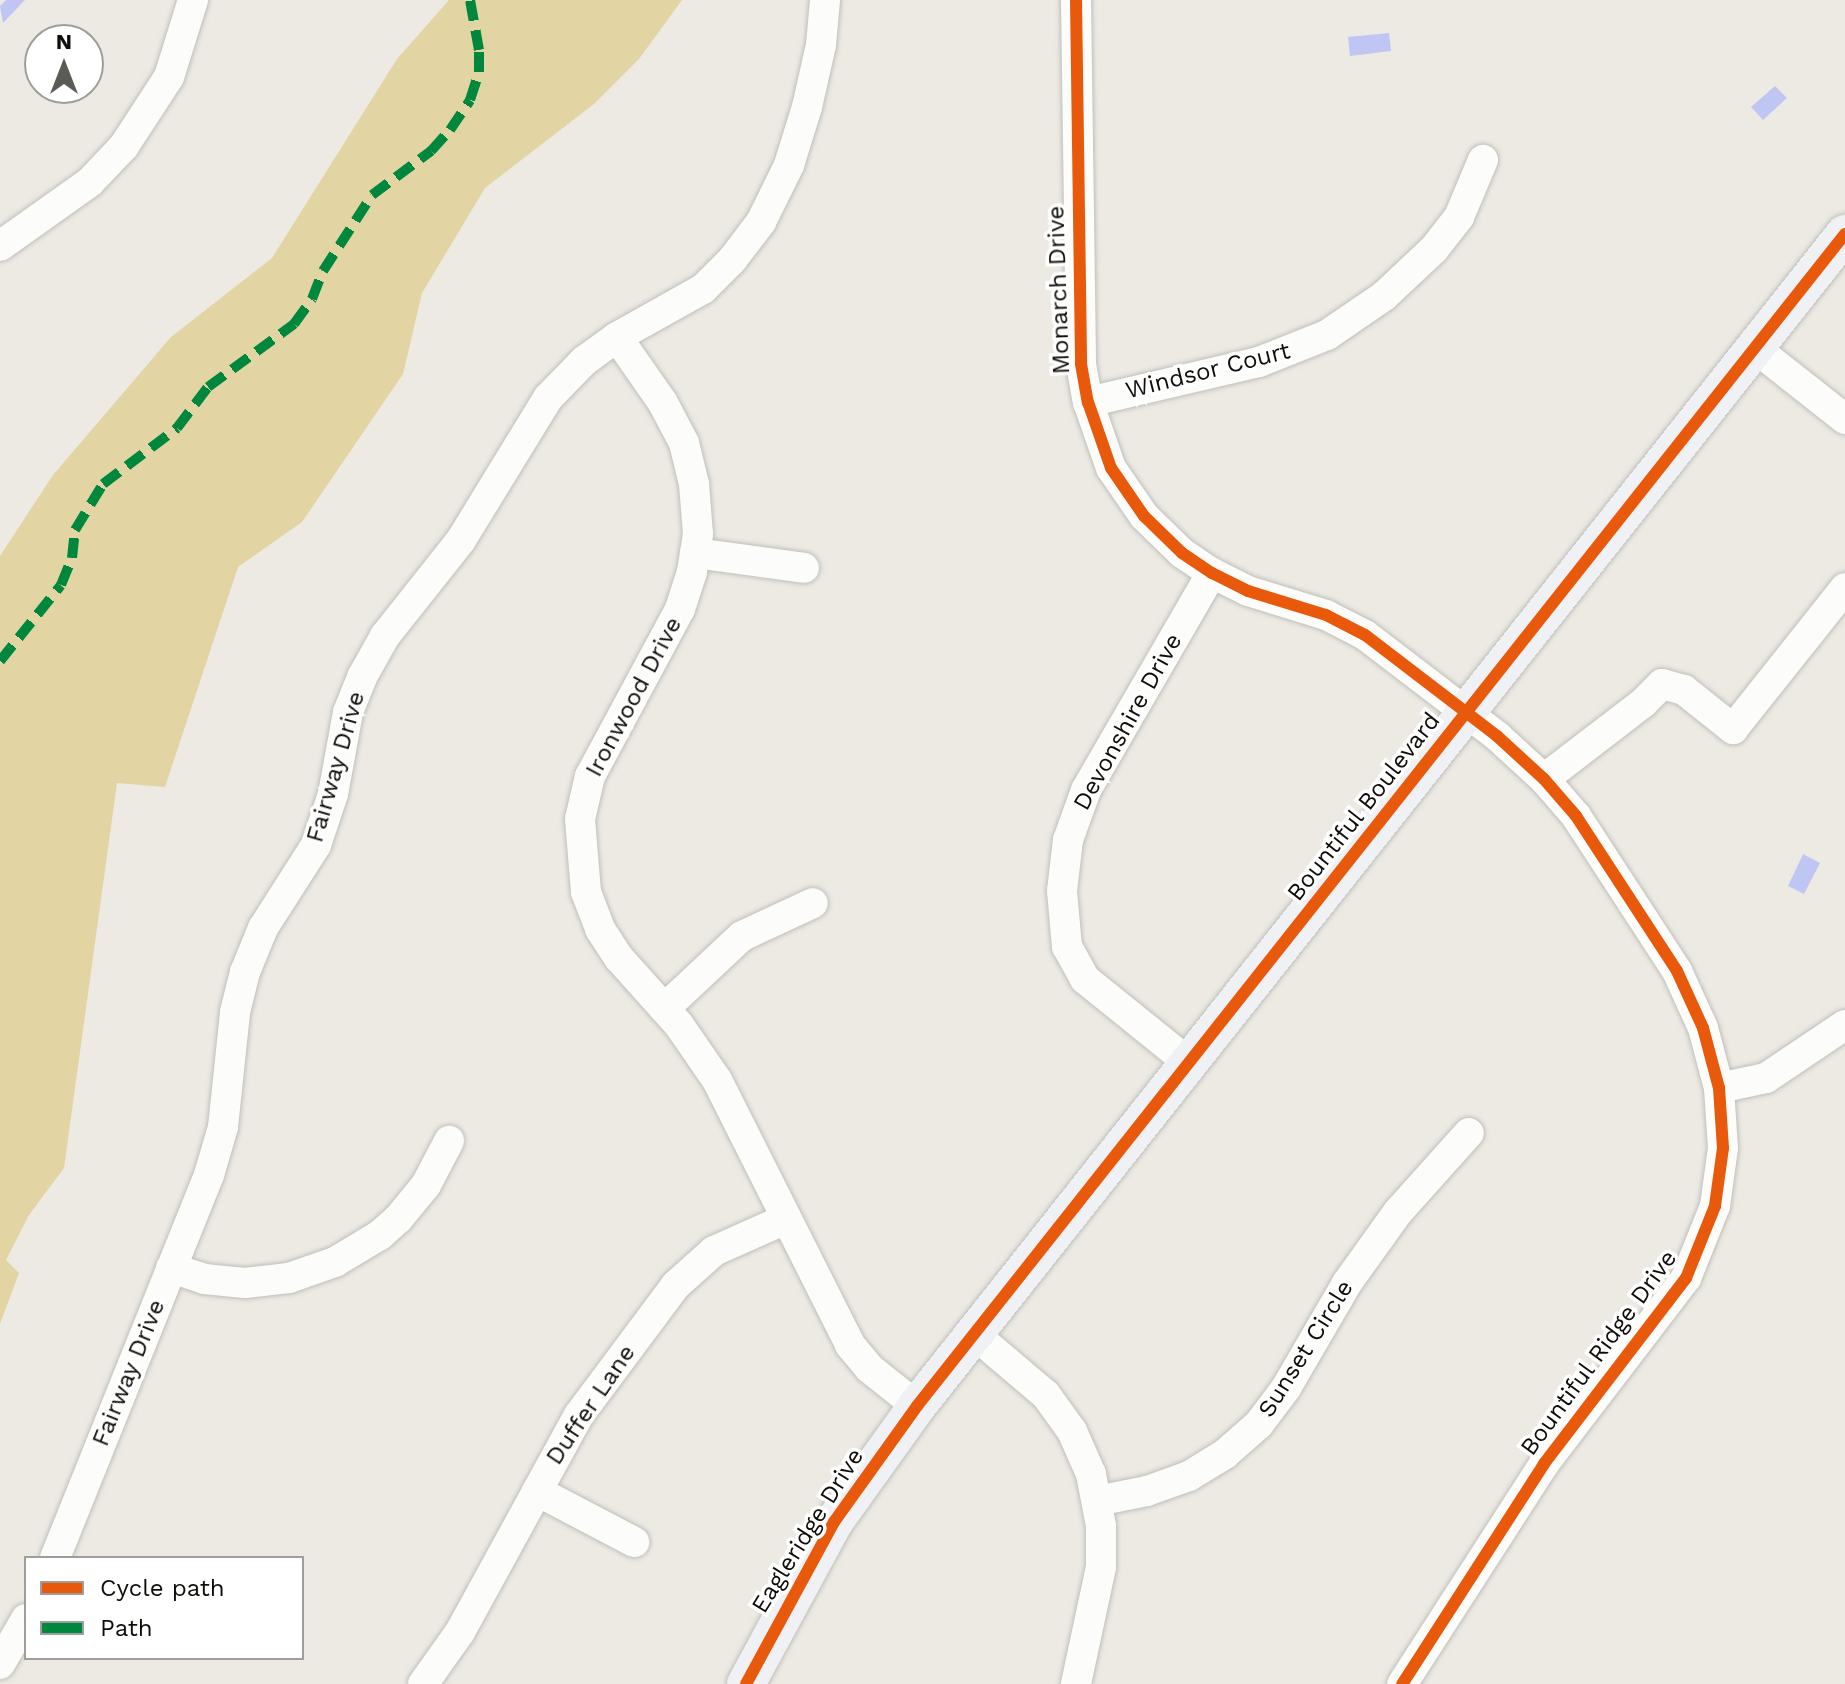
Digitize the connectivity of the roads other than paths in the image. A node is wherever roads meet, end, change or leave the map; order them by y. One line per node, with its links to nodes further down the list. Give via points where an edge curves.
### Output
1 (193, 0): 6 (street, via 169,77 133,135 90,182)
2 (825, 0): 7 (street, Fairway Drive, via 807,107 789,165 761,222 703,289)
3 (1076, 0): 9 (street, Monarch Drive, via 1081,354)
4 (1483, 160): 9 (street, Windsor Court, via 1459,217 1441,242 1384,296 1327,335 1259,362)
5 (1845, 234): 8 (main road, Bountiful Boulevard)
6 (0, 246)
7 (617, 337): 11 (street, Ironwood Drive, via 684,443 697,506); 25 (street, Fairway Drive, via 584,361 538,411 461,540 385,636 362,677 348,712 333,794 316,845 263,928 245,972 235,1012 223,1127)
8 (1755, 348): 10 (street); 15 (main road, Bountiful Boulevard)
9 (1088, 402): 13 (street, Monarch Drive, via 1100,443 1128,495 1163,536)
10 (1845, 419)
11 (695, 553): 12 (street); 18 (street, Ironwood Drive, via 680,609 599,756 580,819 581,868 593,912 619,958)
12 (804, 568)
13 (1212, 573): 15 (street, Monarch Drive, via 1347,625); 20 (street, Devonshire Drive, via 1086,790 1068,840 1062,891 1067,947 1085,979)
14 (1845, 588): 16 (street, via 1733,729 1677,685 1662,684)
15 (1466, 714): 16 (street, Bountiful Ridge Drive); 20 (main road, Bountiful Boulevard)
16 (1544, 779): 21 (street, Bountiful Ridge Drive, via 1576,816 1677,971 1703,1028)
17 (813, 903): 18 (street, via 742,936)
18 (665, 1008): 24 (street, Ironwood Drive, via 717,1080)
19 (1845, 1025): 21 (street, via 1766,1078)
20 (1189, 1063): 26 (main road, Bountiful Boulevard)
21 (1719, 1088): 37 (street, Bountiful Ridge Drive, via 1723,1148 1715,1206 1686,1278 1544,1464)
22 (1469, 1133): 29 (street, Sunset Circle, via 1364,1259 1259,1424 1189,1476)
23 (449, 1141): 25 (street, via 426,1185 398,1219 335,1262 289,1278 245,1283 204,1279)
24 (786, 1219): 27 (street, Ironwood Drive, via 850,1345 869,1368); 28 (street, Duffer Lane, via 714,1251 684,1276 579,1415)
25 (171, 1268): 31 (street, Fairway Drive)
26 (974, 1334): 27 (main road, Bountiful Boulevard); 29 (street, via 1032,1381 1059,1412 1083,1452)
27 (917, 1406): 35 (main road, Eagleridge Drive, via 828,1533)
28 (537, 1491): 30 (street); 34 (street, Duffer Lane, via 460,1632)
29 (1097, 1501): 36 (street, via 1101,1567)
30 (634, 1542)
31 (56, 1556)
32 (24, 1622): 33 (street)
33 (0, 1664)
34 (423, 1684)
35 (746, 1684)
36 (1076, 1684)
37 (1402, 1684)

